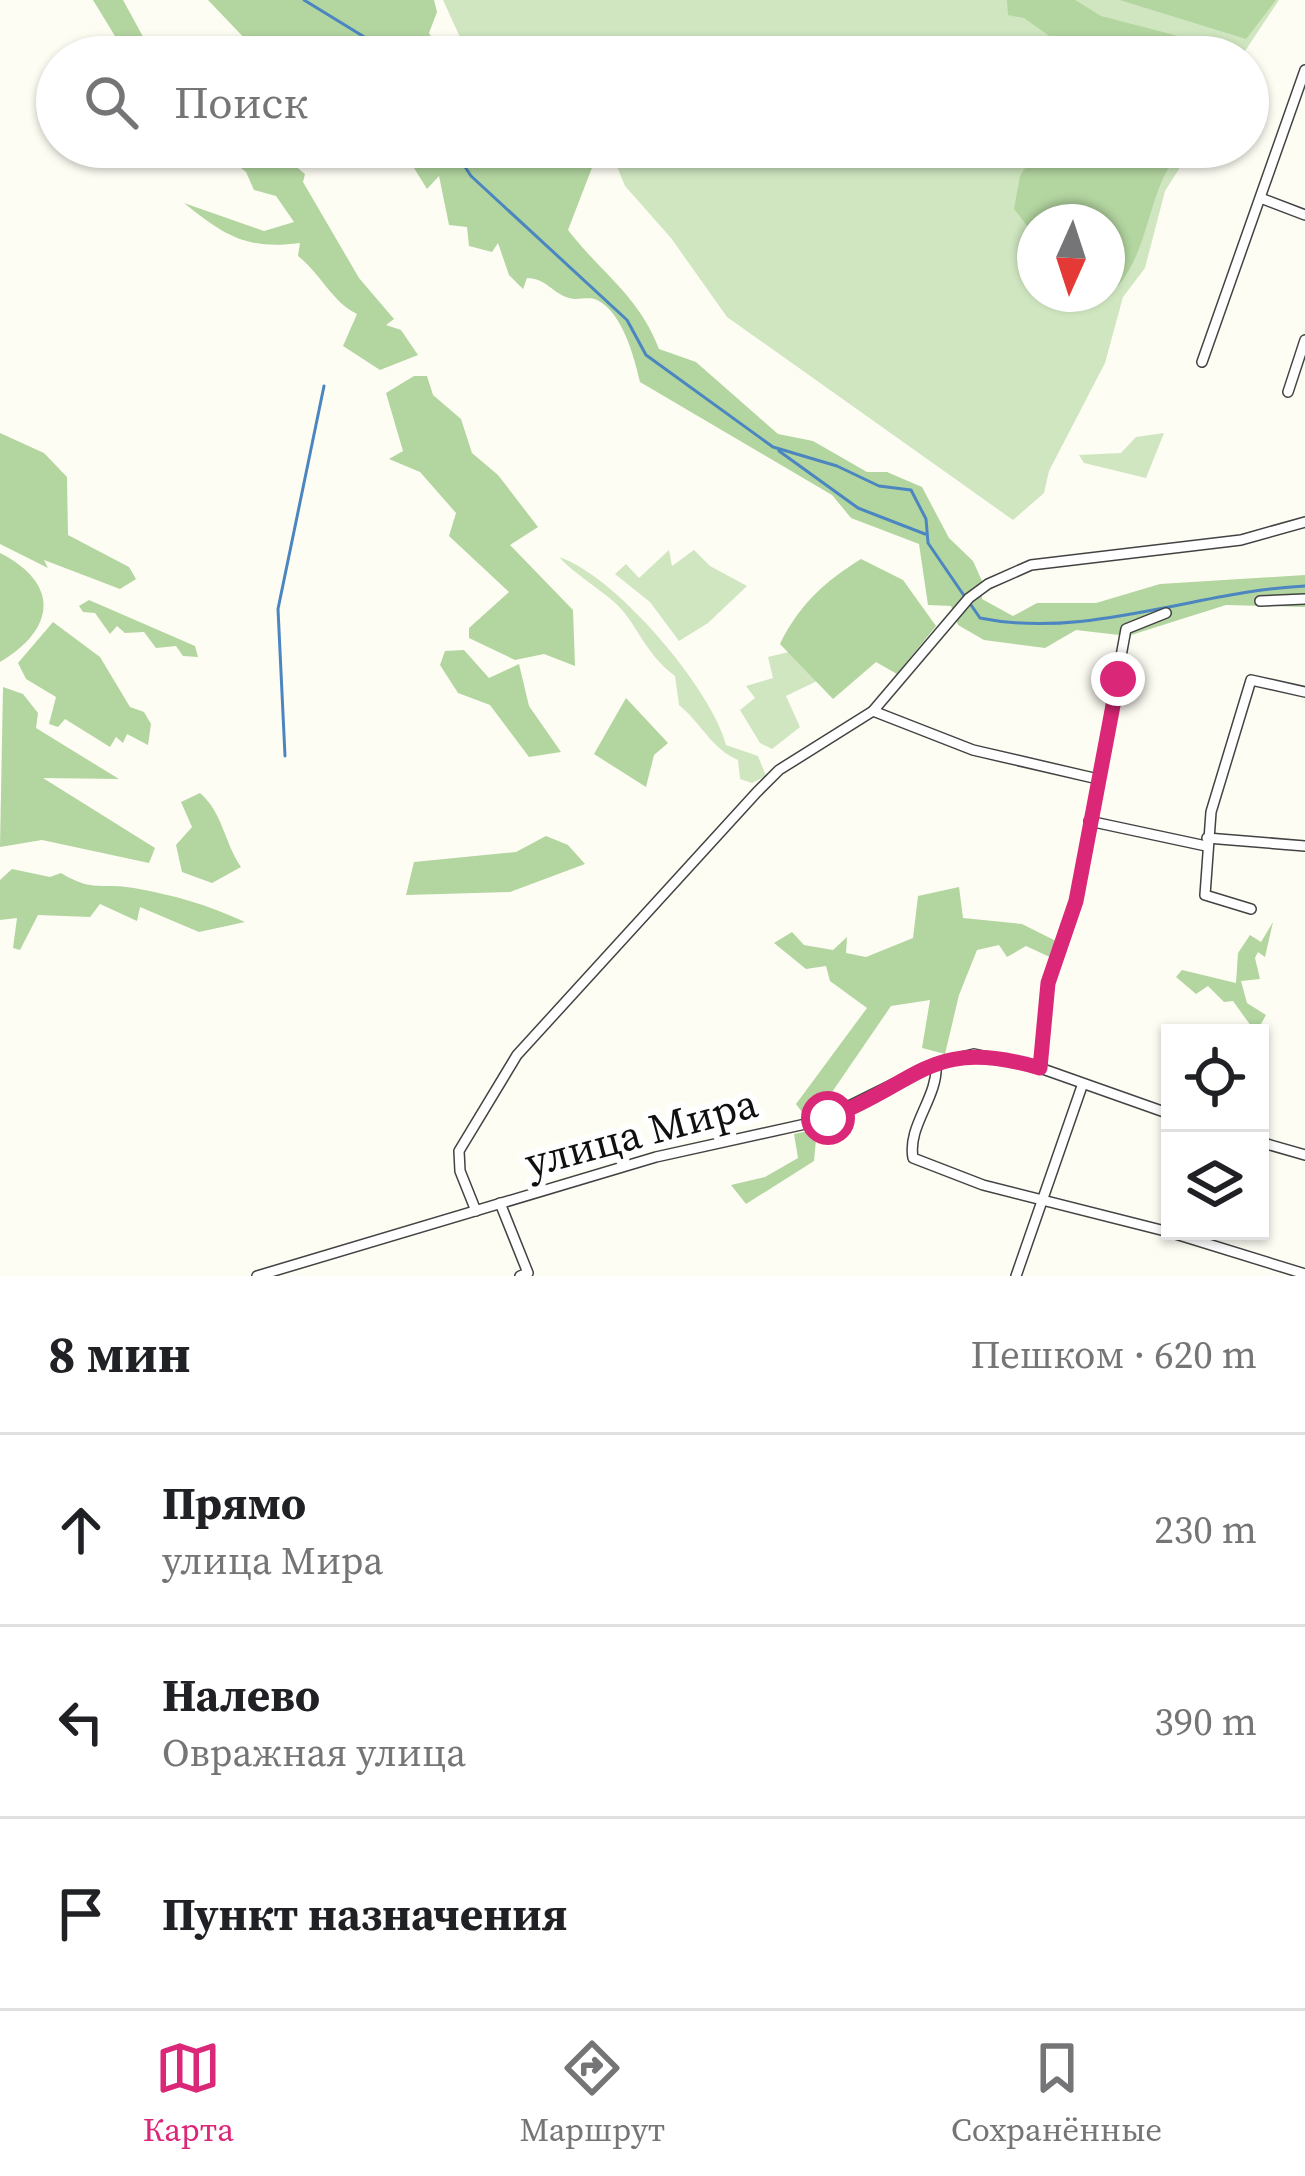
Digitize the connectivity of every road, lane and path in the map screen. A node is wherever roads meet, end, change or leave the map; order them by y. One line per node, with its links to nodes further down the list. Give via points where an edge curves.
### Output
1 (1305, 70): 2 (street)
2 (1263, 199): 3 (street); 5 (street)
3 (1305, 215)
4 (1305, 340): 6 (street)
5 (1202, 362)
6 (1288, 392)
7 (1305, 522): 12 (street, via 1241,540 1031,566 967,600)
8 (1305, 599): 9 (street)
9 (1260, 601)
10 (1166, 613): 13 (street, via 1126,629)
11 (1305, 692): 15 (street, via 1251,680)
12 (874, 711): 13 (street, via 973,750); 26 (street, via 779,770 517,1055 459,1151)
13 (1098, 779): 14 (street)
14 (1089, 821): 15 (street); 19 (street, via 1076,901 1048,983)
15 (1207, 842): 16 (street); 17 (street, via 1204,895)
16 (1305, 847)
17 (1251, 909)
18 (936, 1063): 19 (street, улица Мира, via 974,1054); 24 (street, via 913,1158); 25 (street, улица Мира, via 819,1121 656,1157)
19 (1040, 1068): 20 (street, улица Мира)
20 (1082, 1086): 21 (street, улица Мира); 24 (street)
21 (1161, 1111)
22 (1269, 1145): 23 (street)
23 (1305, 1155)
24 (1046, 1198): 28 (street); 31 (street)
25 (500, 1204): 26 (street, улица Мира); 30 (street, via 528,1273)
26 (476, 1211): 27 (street, улица Мира)
27 (300, 1270): 29 (street, улица Мира)
28 (1305, 1274)
29 (257, 1276)
30 (520, 1276)
31 (1016, 1276)

